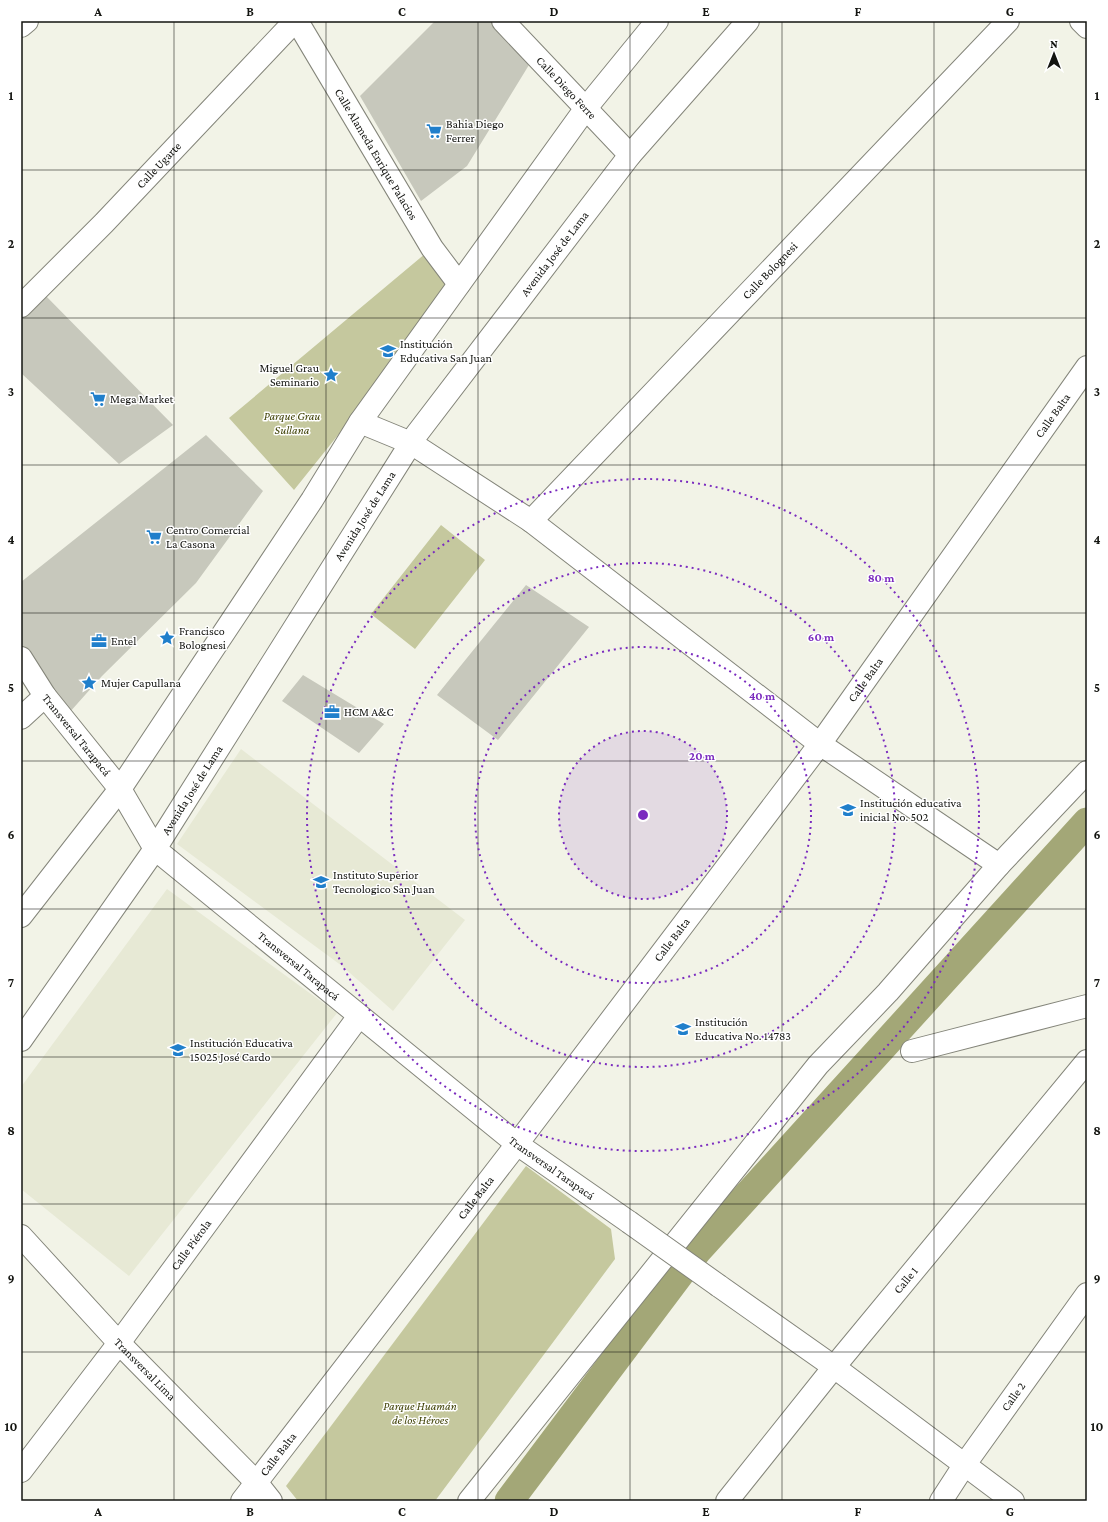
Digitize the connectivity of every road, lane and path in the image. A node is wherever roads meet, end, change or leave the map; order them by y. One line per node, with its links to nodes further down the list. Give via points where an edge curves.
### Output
1 (27, 21): 8 (street)
2 (296, 21): 12 (street, Calle Alameda Enrique Palacios, via 432,248); 13 (street, Calle Ugarte, via 104,223)
3 (503, 21): 10 (street, Calle Diego Ferre)
4 (657, 21): 10 (street)
5 (748, 21): 11 (street, Avenida José de Lama)
6 (1008, 21): 17 (street, Calle Bolognesi)
7 (1081, 21): 9 (street)
8 (21, 26)
9 (1087, 27)
10 (586, 108): 11 (street, Calle Diego Ferre); 12 (street)
11 (630, 155): 16 (street, Avenida José de Lama)
12 (459, 284): 15 (street)
13 (21, 306)
14 (1087, 367): 21 (street, Calle Balta)
15 (360, 422): 16 (street); 23 (street, via 312,500)
16 (411, 444): 17 (street); 24 (street, Avenida José de Lama)
17 (531, 521): 21 (street)
18 (21, 658): 19 (street, Transversal Tarapacá)
19 (45, 696): 20 (street); 23 (street, Transversal Tarapacá)
20 (21, 718)
21 (820, 744): 25 (street); 32 (street, Calle Balta)
22 (1087, 772): 25 (street)
23 (120, 789): 24 (street, Transversal Tarapacá); 26 (street)
24 (155, 849): 28 (street, Transversal Tarapacá); 29 (street, Avenida José de Lama)
25 (998, 865): 42 (street, via 888,992 818,1065)
26 (21, 916)
27 (1087, 1006): 30 (street)
28 (359, 1016): 32 (street, Transversal Tarapacá); 35 (street, Calle Piérola)
29 (21, 1040)
30 (912, 1051)
31 (1087, 1061): 36 (street, Calle 1)
32 (517, 1144): 36 (street, Transversal Tarapacá, bridge); 39 (street, Calle Balta)
33 (21, 1236): 35 (street, Transversal Lima)
34 (1087, 1294): 37 (street, Calle 2)
35 (119, 1343): 38 (street, Calle Piérola); 39 (street, Transversal Lima)
36 (834, 1367): 37 (street, Transversal Tarapacá); 43 (street, Calle 1)
37 (965, 1464): 44 (street, Calle 2); 45 (street, Transversal Tarapacá)
38 (21, 1471)
39 (256, 1482): 40 (street, Calle Balta); 41 (street, Transversal Lima)
40 (242, 1501)
41 (271, 1501)
42 (468, 1501)
43 (727, 1501)
44 (941, 1501)
45 (1014, 1501)

